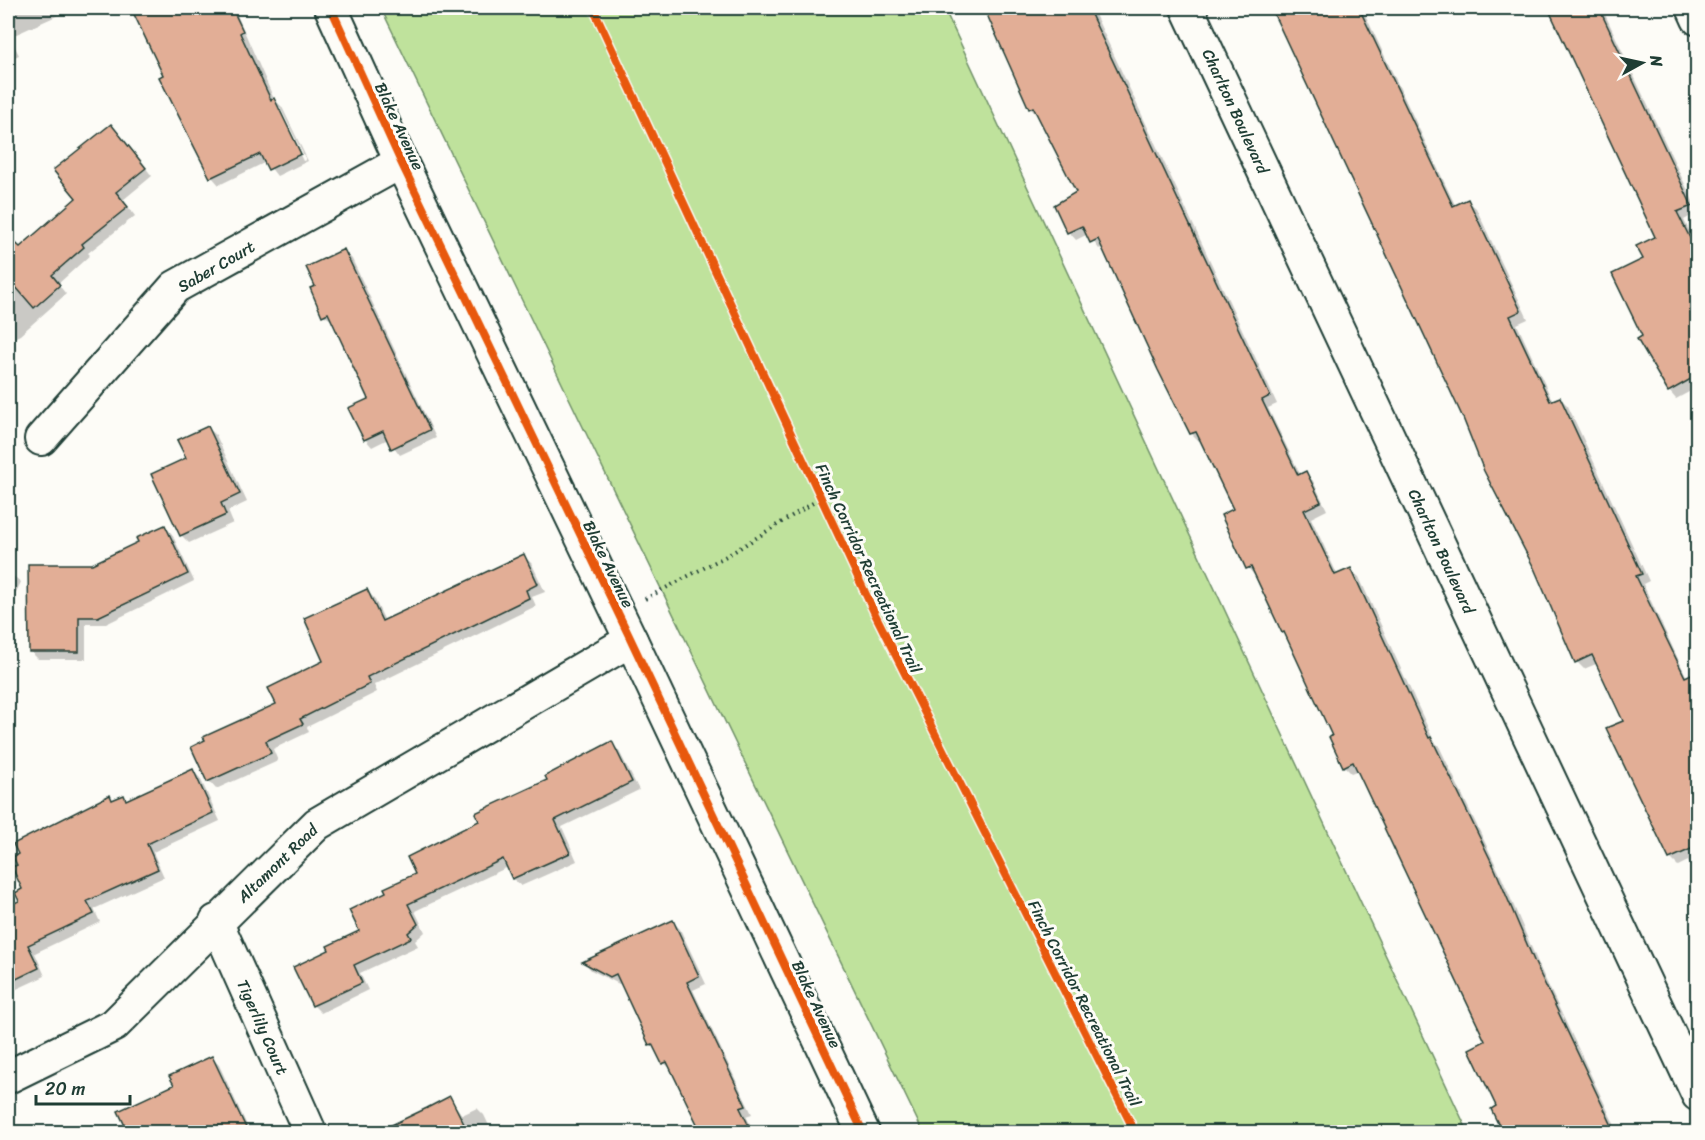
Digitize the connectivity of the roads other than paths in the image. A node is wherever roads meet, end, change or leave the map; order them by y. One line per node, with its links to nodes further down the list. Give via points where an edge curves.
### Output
1 (331, 8): 5 (street, Blake Avenue)
2 (1187, 8): 10 (street, Charlton Boulevard)
3 (1693, 8): 4 (street)
4 (1698, 19)
5 (402, 162): 6 (street, Saber Court, via 176,287); 7 (street, Blake Avenue)
6 (41, 439)
7 (631, 640): 8 (street, Altamont Road, via 317,824); 12 (street, Blake Avenue)
8 (216, 921): 9 (street, Altamont Road, via 114,1025); 11 (street, Tigerlily Court)
9 (8, 1077)
10 (1698, 1095)
11 (310, 1132)
12 (863, 1132)

